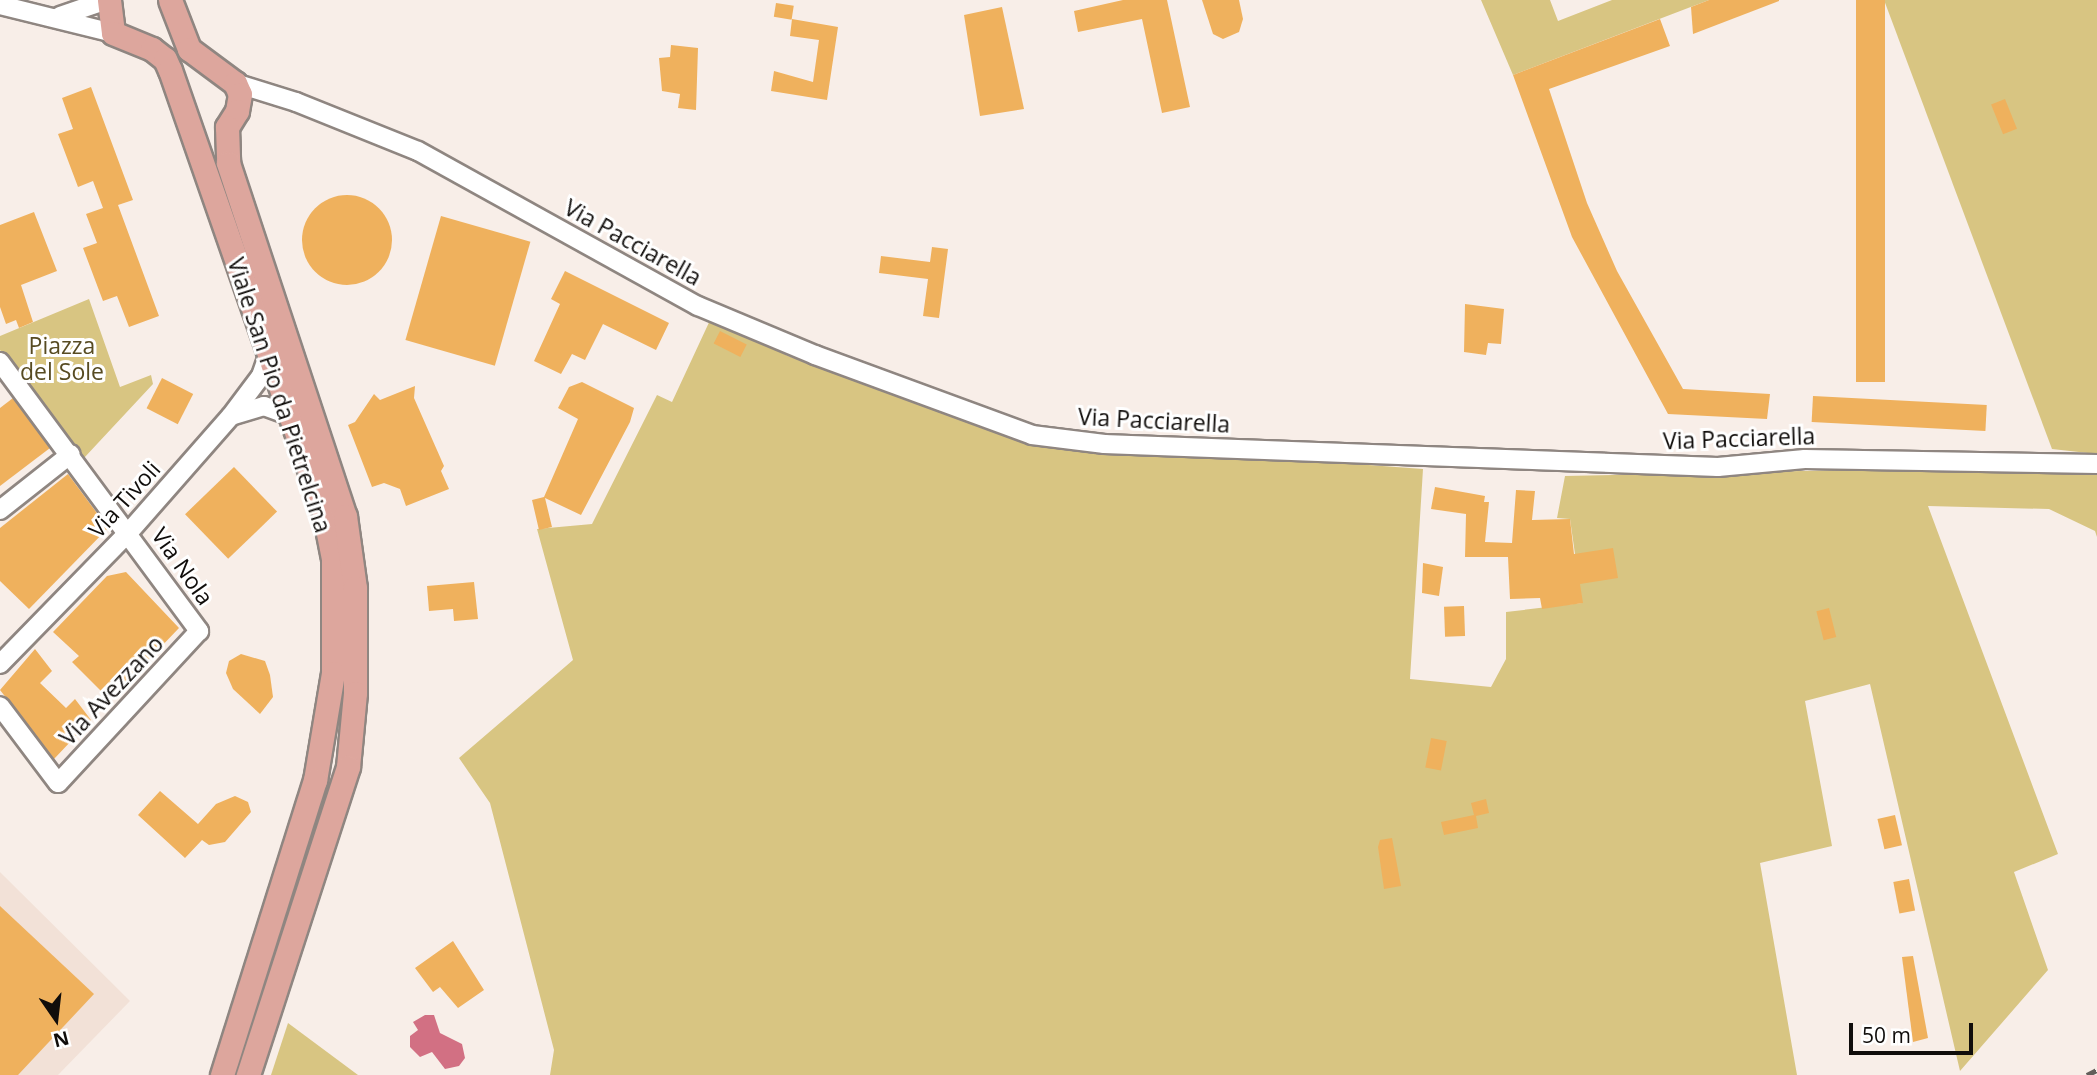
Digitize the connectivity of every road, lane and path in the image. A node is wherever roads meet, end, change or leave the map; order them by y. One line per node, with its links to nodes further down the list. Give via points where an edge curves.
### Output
1 (108, 0): 4 (street); 5 (main road)
2 (170, 0): 6 (main road, via 189,49)
3 (0, 5): 4 (street)
4 (60, 16): 5 (street)
5 (113, 33): 9 (main road, Viale San Pio da Pietrelcina, via 165,59)
6 (235, 83): 7 (street, Via Pacciarella); 8 (main road, Viale San Pio da Pietrelcina, via 240,94)
7 (282, 98): 8 (street); 16 (street, Via Pacciarella, via 418,151 698,306 815,355 1032,435 1104,444 1718,467 1805,459)
8 (232, 119): 9 (main road, via 209,132); 23 (main road, Viale San Pio da Pietrelcina, via 228,163 345,516 357,624 348,767)
9 (189, 125): 10 (main road, Viale San Pio da Pietrelcina)
10 (268, 356): 13 (main road, Viale San Pio da Pietrelcina); 14 (street, Via Tivoli, via 261,376)
11 (0, 362): 12 (street, Via Nola)
12 (7, 386): 15 (street, Via Nola)
13 (289, 415): 14 (street, via 264,406); 22 (main road, Viale San Pio da Pietrelcina, via 324,513 332,559 333,673 325,733 298,844)
14 (231, 416): 18 (street, Via Tivoli)
15 (71, 454): 17 (street); 18 (street, Via Nola)
16 (2097, 464)
17 (0, 510)
18 (129, 532): 19 (street, Via Nola); 20 (street, Via Tivoli)
19 (199, 631): 21 (street, Via Avezzano, via 58,783)
20 (0, 664)
21 (0, 706)
22 (222, 1075)
23 (248, 1075)

